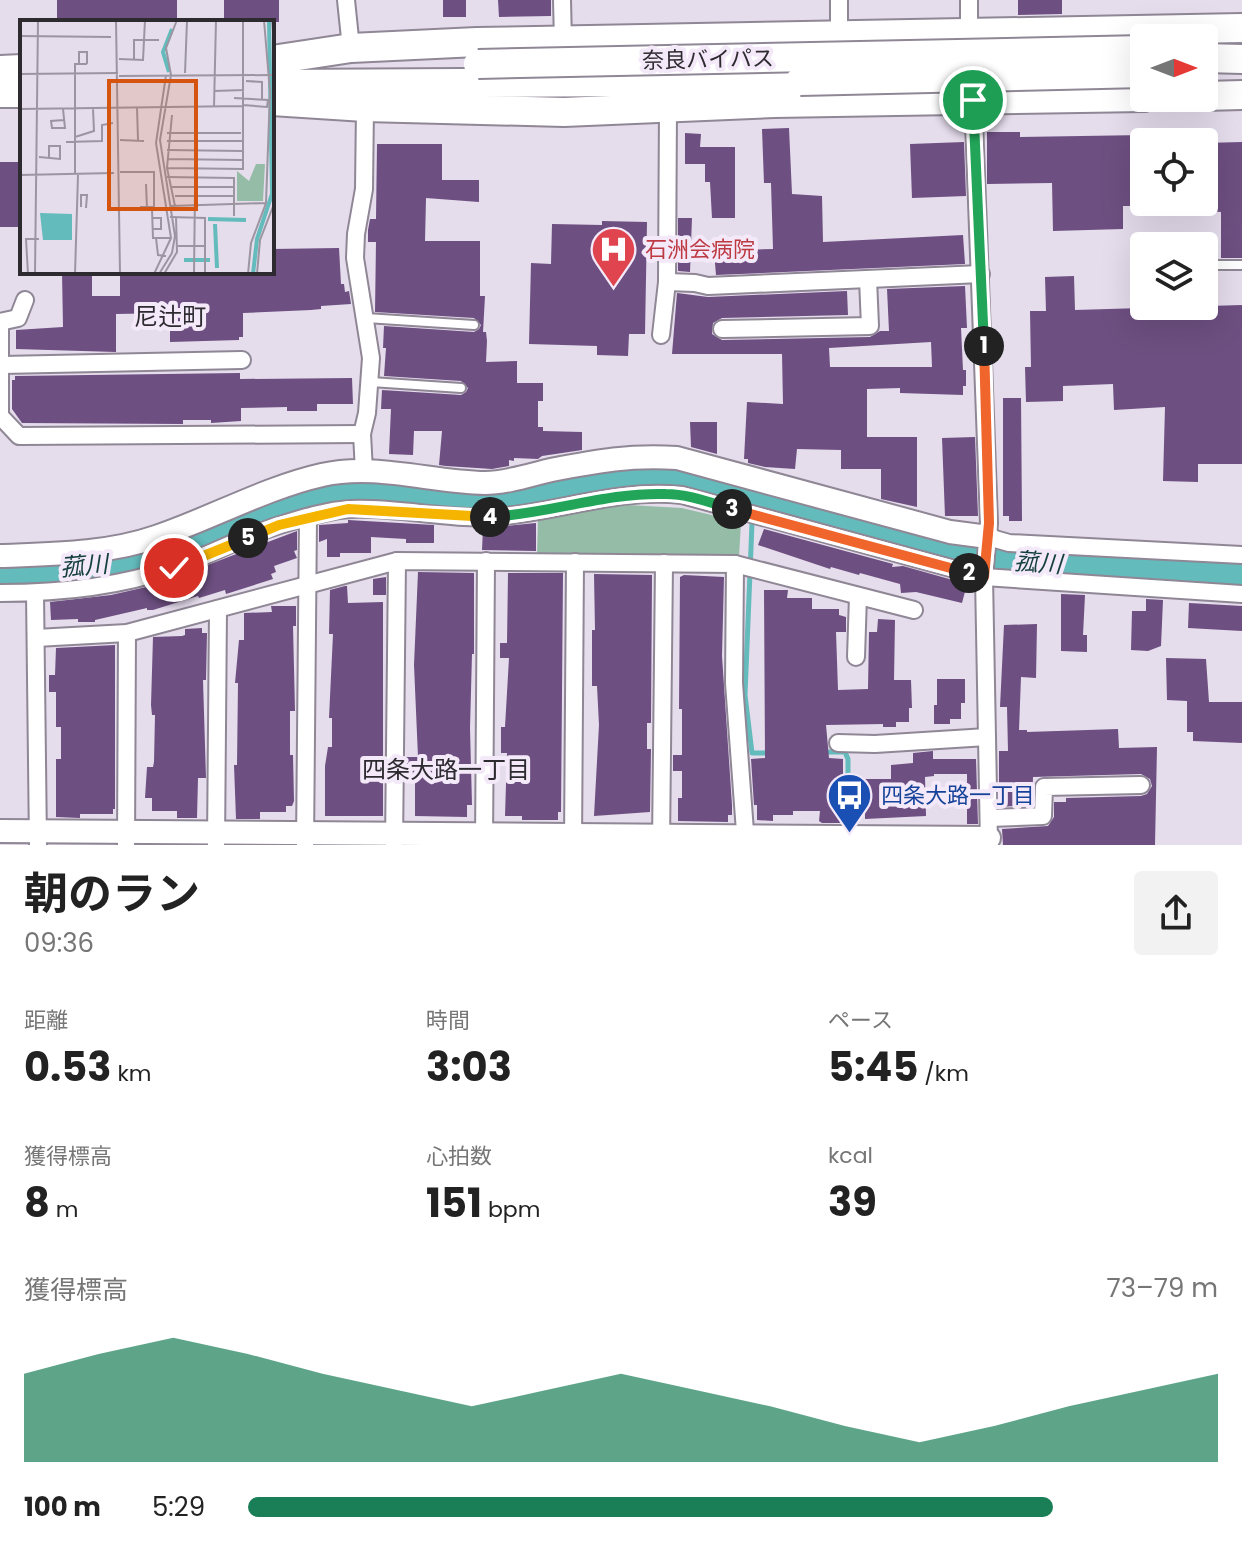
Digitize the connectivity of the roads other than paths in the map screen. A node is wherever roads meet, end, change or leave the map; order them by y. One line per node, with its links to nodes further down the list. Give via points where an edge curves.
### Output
1 (346, 0): 11 (street)
2 (562, 0): 10 (street)
3 (839, 0): 9 (street)
4 (969, 0): 8 (street)
5 (1242, 28): 6 (highway)
6 (1218, 30)
7 (1130, 34): 8 (highway)
8 (969, 35): 9 (highway); 29 (street)
9 (839, 36): 10 (highway)
10 (563, 41): 11 (highway)
11 (351, 48): 17 (highway)
12 (1242, 48): 13 (highway)
13 (1218, 49)
14 (1130, 50): 23 (highway, 奈良バイパス, bridge)
15 (1218, 58): 16 (highway)
16 (1242, 59)
17 (274, 63)
18 (274, 63): 23 (highway, 奈良バイパス)
19 (20, 69): 20 (highway)
20 (0, 70)
21 (1242, 71): 22 (highway)
22 (1218, 72)
23 (480, 73): 24 (highway, 奈良バイパス, bridge, via 800,81); 25 (highway, 奈良バイパス)
24 (1130, 73)
25 (274, 84)
26 (1242, 95): 27 (highway)
27 (1218, 96)
28 (1130, 97): 29 (highway)
29 (973, 100): 32 (highway); 35 (street)
30 (274, 101): 31 (highway)
31 (365, 107): 32 (highway, via 564,112); 39 (street, via 364,189 355,258)
32 (668, 108): 37 (street)
33 (1218, 265): 34 (lane)
34 (1242, 265)
35 (981, 274): 36 (street); 51 (street)
36 (868, 279): 37 (street, via 708,286); 41 (street, via 870,326)
37 (667, 282): 42 (street)
38 (25, 300): 44 (street, via 18,318 0,322)
39 (366, 318): 40 (lane); 45 (street)
40 (474, 325)
41 (722, 329)
42 (661, 335)
43 (242, 360): 44 (street)
44 (2, 365): 47 (street)
45 (371, 382): 46 (lane); 48 (street)
46 (461, 388)
47 (0, 416): 48 (street, via 19,436)
48 (362, 434): 49 (street)
49 (364, 471): 51 (street, via 488,483 614,457 677,458); 53 (street, via 287,486 124,545)
50 (308, 518): 59 (street, via 348,509 498,517 615,495 667,494); 60 (street); 62 (street, via 139,578)
51 (988, 538): 52 (street); 59 (street)
52 (1242, 555)
53 (0, 556)
54 (397, 561): 55 (street); 60 (street); 79 (street)
55 (486, 561): 56 (street); 80 (street)
56 (575, 562): 57 (street); 81 (street)
57 (664, 563): 58 (street); 82 (street)
58 (735, 564): 64 (street); 83 (street, via 734,683)
59 (984, 576): 63 (street); 70 (street)
60 (307, 585): 65 (street); 78 (street)
61 (0, 593): 62 (street)
62 (35, 593): 68 (street)
63 (1242, 594)
64 (858, 596): 66 (street); 69 (street)
65 (218, 609): 67 (street); 76 (street)
66 (914, 610)
67 (127, 633): 68 (street); 77 (street)
68 (36, 638): 75 (street)
69 (856, 657)
70 (987, 737): 71 (street); 74 (street)
71 (838, 743)
72 (1141, 785): 74 (street, via 1044,787 1043,816)
73 (0, 831): 75 (street)
74 (989, 834): 84 (street)
75 (38, 838): 77 (street)
76 (216, 838): 77 (street); 78 (street)
77 (126, 839)
78 (305, 839): 79 (street)
79 (394, 839): 80 (street)
80 (484, 839): 81 (street)
81 (573, 840): 82 (street)
82 (661, 840): 83 (street)
83 (745, 840): 84 (street)
84 (840, 841)

